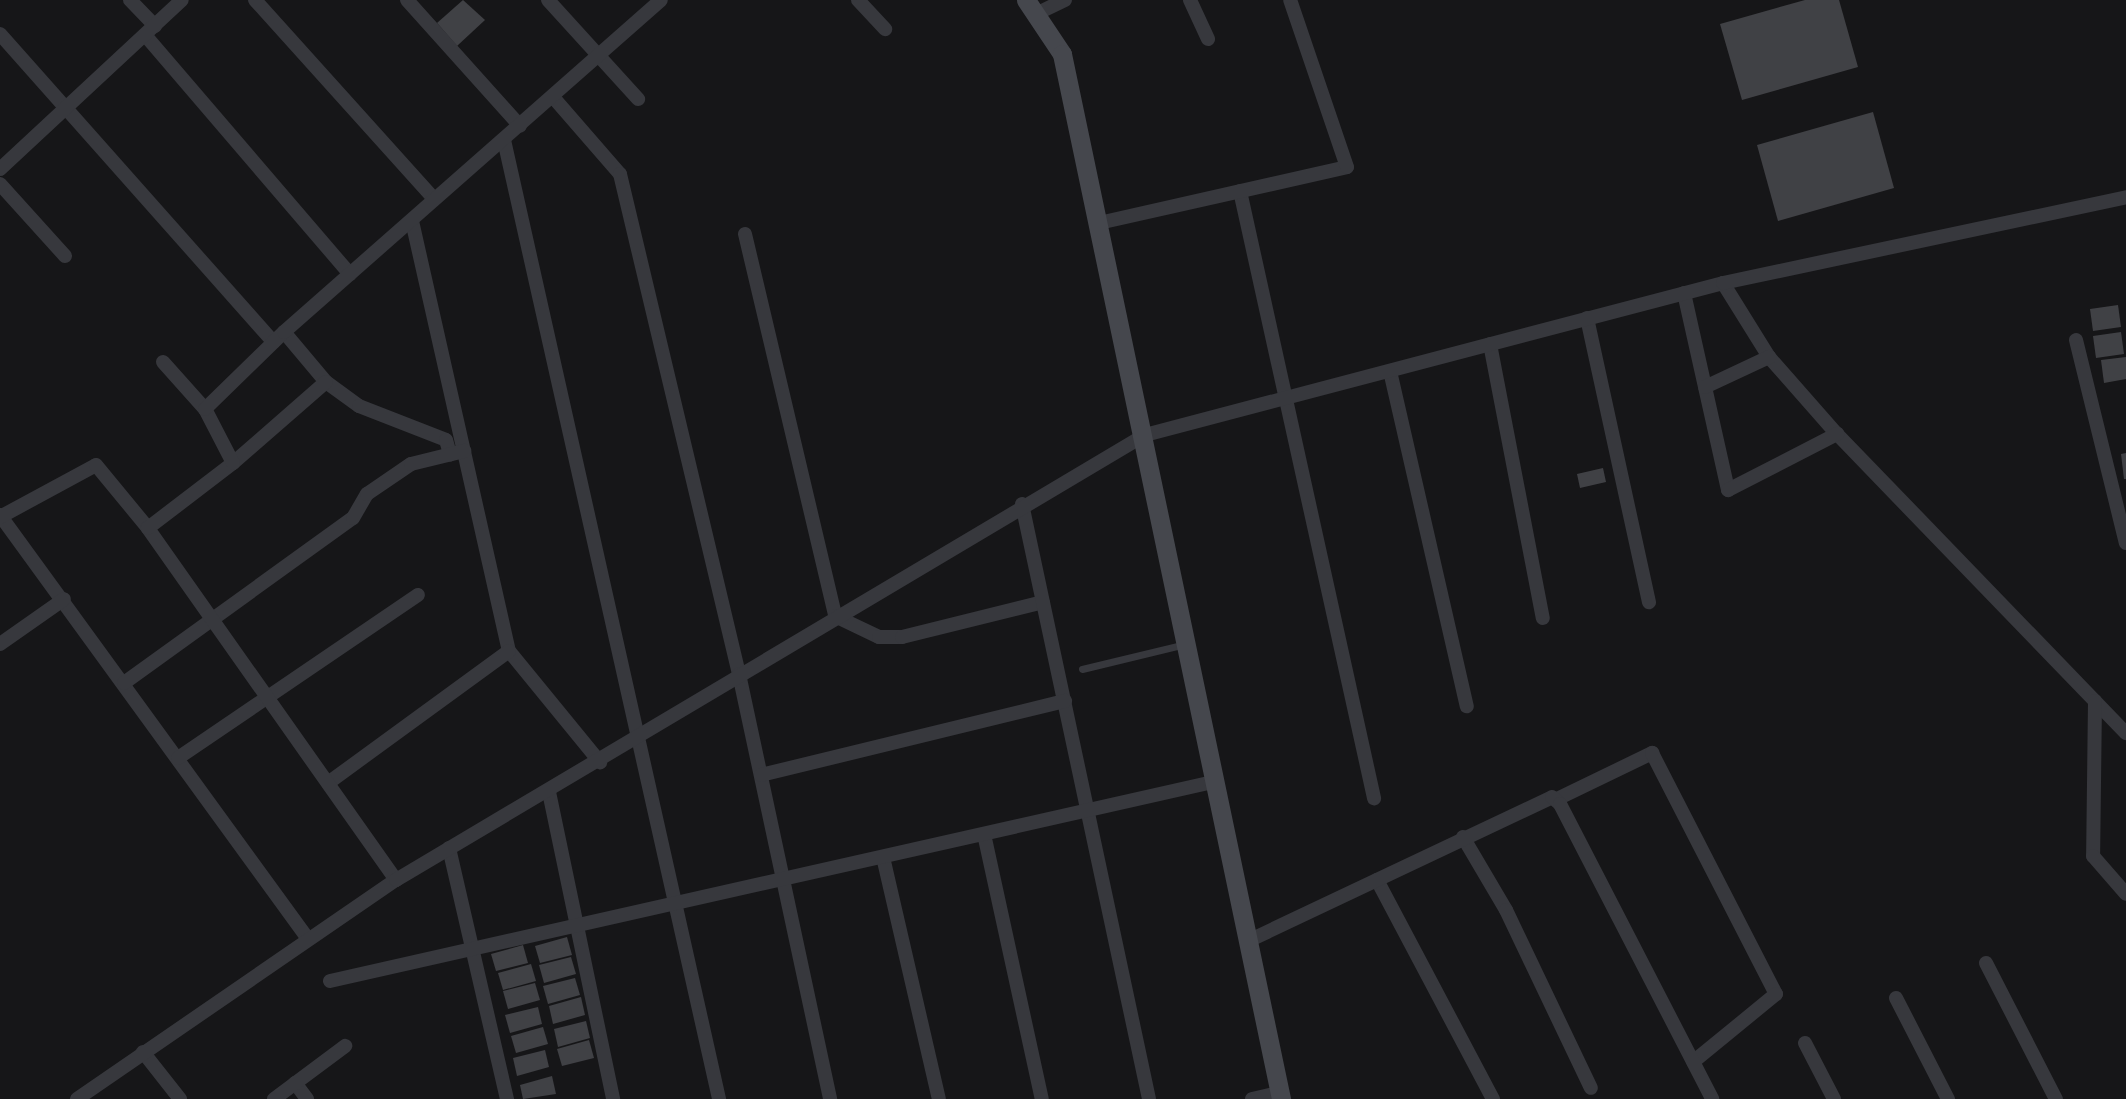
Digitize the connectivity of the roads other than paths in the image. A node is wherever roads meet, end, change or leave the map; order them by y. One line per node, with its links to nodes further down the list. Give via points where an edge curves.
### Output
1 (130, 0): 13 (street)
2 (182, 0): 13 (street)
3 (255, 0): 26 (street)
4 (407, 0): 20 (street)
5 (548, 0): 16 (street)
6 (661, 0): 16 (street)
7 (858, 0): 12 (street)
8 (1065, 0): 11 (street)
9 (1190, 0): 15 (street)
10 (1290, 0): 24 (street, via 1347,167)
11 (1032, 6): 28 (main road, via 1062,54)
12 (885, 29)
13 (150, 31): 19 (street); 31 (street)
14 (0, 34): 19 (street)
15 (1208, 39)
16 (598, 58): 17 (street); 18 (street)
17 (553, 97): 20 (street); 64 (street, via 620,174)
18 (638, 99)
19 (64, 109): 22 (street); 35 (street)
20 (520, 126): 21 (street)
21 (504, 140): 26 (street); 71 (street)
22 (0, 169)
23 (0, 184): 30 (street)
24 (1240, 191): 28 (street); 43 (street)
25 (2126, 197): 32 (street)
26 (434, 199): 27 (street)
27 (412, 221): 31 (street); 47 (street)
28 (1099, 223): 45 (main road)
29 (745, 234): 57 (street)
30 (65, 256)
31 (350, 274): 35 (street)
32 (1723, 282): 33 (street); 38 (street)
33 (1684, 293): 34 (street); 42 (street)
34 (1587, 318): 37 (street); 56 (street)
35 (278, 337): 41 (street); 44 (street)
36 (2077, 340): 52 (street)
37 (1490, 344): 40 (street); 58 (street)
38 (1769, 357): 42 (street); 46 (street)
39 (163, 362): 44 (street)
40 (1390, 370): 43 (street); 69 (street)
41 (326, 382): 47 (street, via 359,405 446,440); 48 (street)
42 (1705, 387): 46 (street, via 1728,490)
43 (1285, 398): 45 (street); 78 (street)
44 (205, 409): 48 (street)
45 (1145, 435): 49 (street); 61 (main road)
46 (1836, 435): 68 (street)
47 (457, 452): 59 (street, via 411,464 367,494 353,518); 62 (street)
48 (233, 463): 51 (street)
49 (1022, 504): 55 (street); 57 (street)
50 (0, 516): 51 (street, via 96,466); 54 (street)
51 (148, 528): 59 (street)
52 (2126, 543)
53 (418, 595): 66 (street)
54 (64, 599): 60 (street); 65 (street)
55 (1043, 602): 57 (street, via 902,637 879,637); 67 (street)
56 (1649, 602)
57 (835, 616): 64 (street)
58 (1543, 618)
59 (214, 620): 65 (street); 66 (street)
60 (0, 644)
61 (1186, 644): 63 (lane); 75 (main road)
62 (509, 651): 73 (street); 76 (street)
63 (1082, 669)
64 (739, 674): 71 (street); 74 (street)
65 (124, 683): 72 (street)
66 (268, 697): 72 (street); 76 (street)
67 (1065, 701): 74 (street); 80 (street)
68 (2095, 701): 70 (street); 88 (street, via 2093,856)
69 (1467, 706)
70 (2126, 733)
71 (637, 738): 73 (street); 89 (street)
72 (178, 758): 91 (street)
73 (600, 762): 77 (street)
74 (761, 775): 86 (street)
75 (1213, 782): 80 (street); 92 (main road)
76 (328, 783): 85 (street)
77 (549, 792): 83 (street); 90 (street)
78 (1374, 798)
79 (1557, 799): 82 (street, via 1543,799); 100 (street); 100 (street, via 1652,753 1776,994)
80 (1088, 810): 81 (street); 114 (street)
81 (984, 834): 84 (street); 113 (street)
82 (1464, 837): 87 (street); 102 (street, via 1506,910)
83 (449, 848): 85 (street); 93 (street)
84 (883, 857): 86 (street); 112 (street)
85 (396, 880): 91 (street)
86 (785, 880): 89 (street); 111 (street)
87 (1377, 880): 92 (street); 116 (street)
88 (2126, 894)
89 (676, 904): 90 (street); 110 (street)
90 (575, 927): 93 (street); 109 (street)
91 (309, 939): 99 (street)
92 (1248, 941): 103 (main road)
93 (471, 948): 95 (street); 108 (street)
94 (1986, 963): 120 (street)
95 (330, 981)
96 (1896, 998): 119 (street)
97 (1805, 1044): 118 (street)
98 (345, 1046): 101 (street)
99 (143, 1052): 104 (street); 105 (street)
100 (1693, 1062): 117 (street)
101 (295, 1083): 106 (street); 107 (street)
102 (1591, 1088)
103 (1280, 1096): 115 (street)
104 (77, 1099)
105 (180, 1099)
106 (274, 1099)
107 (307, 1099)
108 (507, 1099)
109 (612, 1099)
110 (719, 1099)
111 (830, 1099)
112 (939, 1099)
113 (1042, 1099)
114 (1149, 1099)
115 (1251, 1099)
116 (1493, 1099)
117 (1712, 1099)
118 (1834, 1099)
119 (1948, 1099)
120 (2056, 1099)

